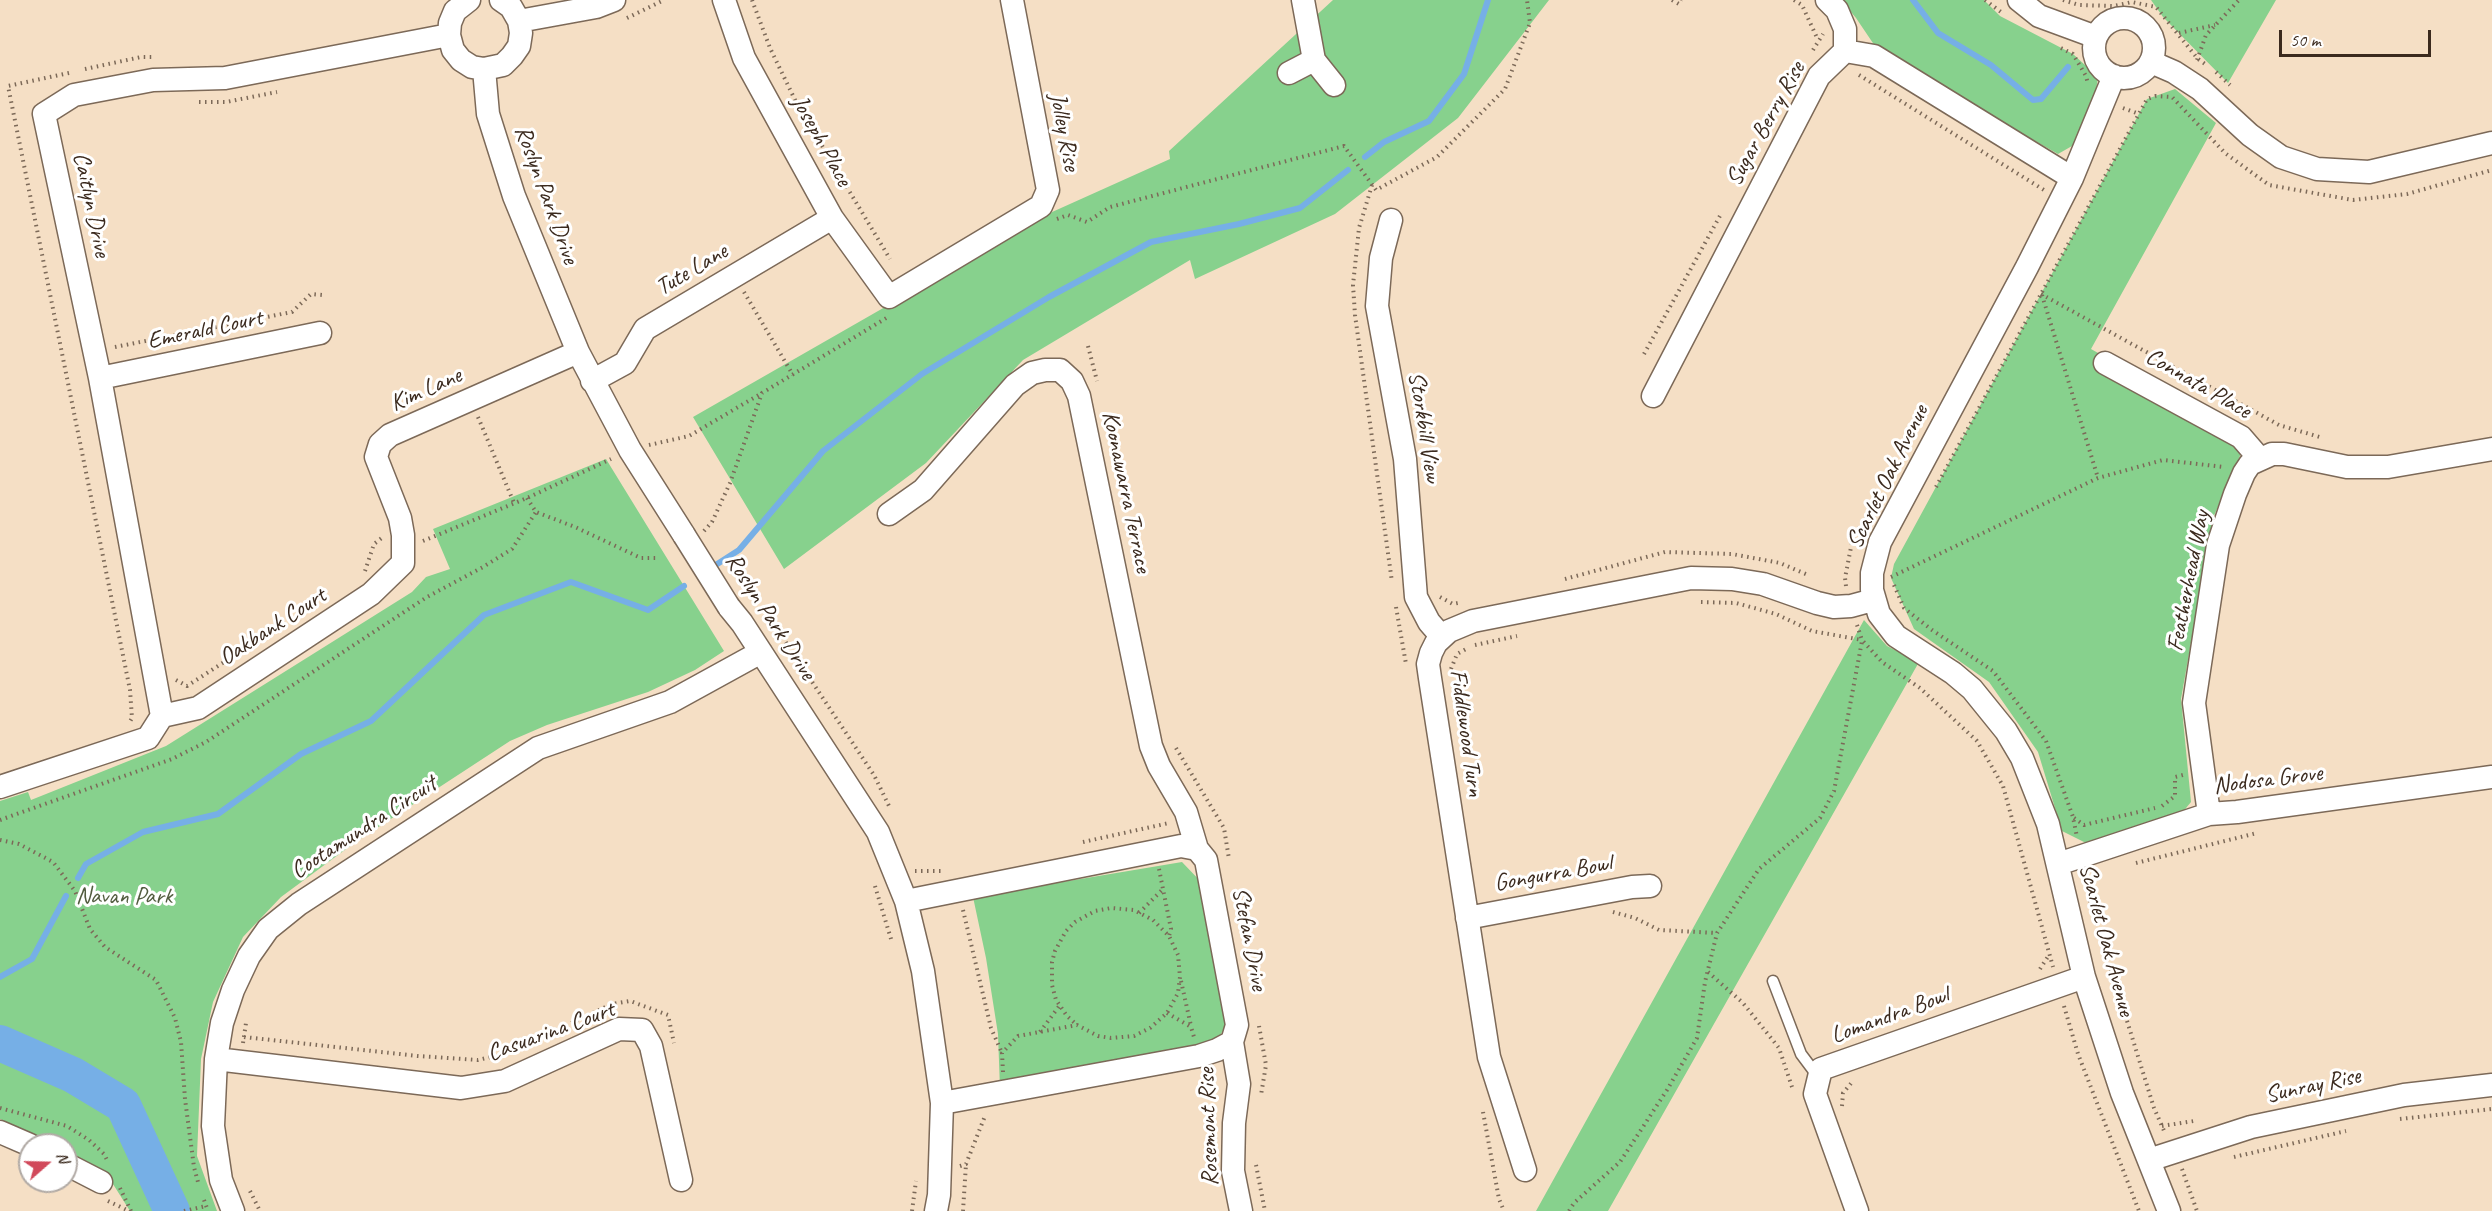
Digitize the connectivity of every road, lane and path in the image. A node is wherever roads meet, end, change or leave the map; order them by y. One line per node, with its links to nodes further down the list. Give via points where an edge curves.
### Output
1 (469, 0): 19 (street, via 455,11)
2 (501, 0): 16 (street, via 511,7)
3 (614, 0): 16 (street)
4 (724, 0): 41 (street, Joseph Place, via 744,58)
5 (752, 0): 48 (path, via 797,104)
6 (1012, 0): 48 (street, Jolley Rise, via 1048,190 1041,206)
7 (1304, 0): 24 (street)
8 (1527, 0): 42 (path, via 1530,23 1505,88 1437,157 1376,190 1344,146 1110,207 1087,222 1068,215)
9 (1672, 0): 10 (path, via 1678,4)
10 (1681, 0)
11 (1827, 0): 22 (street, via 1837,10 1845,29)
12 (1985, 0): 15 (path)
13 (2063, 0): 18 (path, via 2079,5 2132,2 2156,7)
14 (2239, 0): 17 (path)
15 (2011, 7): 20 (street)
16 (519, 21): 27 (street, via 519,46 513,57 503,65)
17 (2216, 25): 18 (path); 23 (path, via 2206,35)
18 (2179, 33): 23 (path)
19 (449, 35): 27 (street, via 461,60); 53 (street, Caitlyn Drive, via 225,78 153,80 74,95 44,114)
20 (2096, 37): 25 (street, via 2113,20 2133,19 2150,32 2154,52); 30 (street, via 2098,63)
21 (2053, 44): 35 (path, via 2073,54 2086,76 2091,96)
22 (1845, 51): 40 (street, via 1874,56); 56 (street, Sugar Berry Rise, via 1819,76)
23 (2198, 59): 26 (path); 31 (path)
24 (1314, 60): 29 (street); 32 (street)
25 (2151, 62): 30 (street, via 2131,78); 31 (street)
26 (2206, 65)
27 (484, 69): 50 (street, Roslyn Park Drive, via 488,114 514,196)
28 (2215, 72): 34 (path)
29 (1289, 73)
30 (2114, 76): 35 (street, Scarlet Oak Avenue)
31 (2184, 78): 37 (path, via 2172,97 2147,99); 39 (street, via 2281,157 2317,169 2369,172)
32 (1334, 85)
33 (283, 91): 36 (path, via 226,102)
34 (2236, 93)
35 (2104, 101): 37 (path); 40 (street, Scarlet Oak Avenue)
36 (191, 102)
37 (2139, 114): 46 (path)
38 (16, 127): 88 (path, via 130,690 132,718)
39 (2492, 142)
40 (2072, 178): 45 (street, Scarlet Oak Avenue)
41 (832, 218): 44 (street, Tute Lane); 48 (street, Joseph Place)
42 (1052, 220)
43 (1391, 220): 82 (street, Storkbill View, via 1381,258 1377,306 1405,459 1416,597)
44 (734, 276): 52 (path); 54 (street, Tute Lane, via 645,329 625,363)
45 (2020, 280): 46 (path); 77 (street, Scarlet Oak Avenue, via 1880,542 1872,573)
46 (2042, 294): 58 (path, via 2279,425); 65 (path); 66 (path)
47 (322, 295): 53 (path, via 311,294 292,312 110,348)
48 (896, 298): 52 (path, via 885,320)
49 (320, 333): 53 (street, Emerald Court)
50 (578, 352): 54 (street, Roslyn Park Drive); 57 (street, Kim Lane)
51 (2105, 363): 63 (street, Connata Place, via 2241,437)
52 (793, 375): 55 (path)
53 (108, 377): 87 (street, Caitlyn Drive)
54 (592, 381): 61 (street, Roslyn Park Drive)
55 (762, 393): 61 (path, via 689,436); 71 (path, via 712,522)
56 (1653, 396)
57 (471, 399): 68 (path); 72 (street, Kim Lane, via 390,435 380,444 376,457)
58 (2303, 432): 59 (path); 62 (path)
59 (2332, 441)
60 (2492, 449): 62 (street, via 2388,467 2347,466)
61 (626, 452): 67 (path); 71 (street, Roslyn Park Drive)
62 (2296, 456): 63 (street, via 2272,454)
63 (2260, 459): 64 (street, Featherhead Way, via 2250,464)
64 (2242, 477): 65 (path, via 2223,467 2163,460); 89 (street, Featherhead Way, via 2218,546 2194,703)
65 (2098, 478): 75 (path, via 1891,578)
66 (1932, 494)
67 (527, 498): 68 (path); 69 (path)
68 (514, 503): 72 (path, via 416,544)
69 (536, 512): 73 (path, via 641,558); 97 (path, via 512,549 427,597 206,742 172,759)
70 (889, 514): 96 (street, Koonawarra Terrace, via 923,490 1015,386 1032,373 1060,370 1072,381 1079,396 1151,746)
71 (694, 533): 79 (street, Roslyn Park Drive, bridge)
72 (403, 535): 74 (street, Kim Lane); 76 (path, via 386,535 374,543)
73 (657, 558)
74 (403, 563): 87 (street, Oakbank Court, via 371,594 198,708)
75 (1892, 571)
76 (364, 572)
77 (1873, 600): 82 (street, Fiddlewood Turn, via 1834,607 1763,584 1691,578 1489,617 1459,625); 107 (street, Scarlet Oak Avenue, via 1896,636 1972,689 2006,731 2033,782)
78 (1689, 601): 83 (path, via 1736,603 1776,614 1812,631)
79 (736, 615): 84 (street, Roslyn Park Drive); 94 (path, via 762,617 783,638 874,775)
80 (295, 616): 86 (path, via 187,686)
81 (1527, 633): 85 (path, via 1472,645 1457,654)
82 (1442, 637): 118 (street, Fiddlewood Turn, via 1428,664)
83 (1862, 640): 119 (path, via 1834,791 1820,818 1759,869); 126 (path, via 1882,662 1920,688 1977,741 2003,786)
84 (761, 652): 110 (street, Roslyn Park Drive, via 878,832); 136 (street, Cootamundra Circuit, via 670,702 538,748 299,904 268,929 249,956 222,1023)
85 (1448, 674)
86 (171, 677)
87 (162, 716): 91 (street, via 148,738)
88 (128, 725)
89 (2203, 769): 93 (street, Featherhead Way); 95 (path, via 2175,777 2175,796 2164,805 2084,825)
90 (2492, 777): 93 (street, Nodosa Grove)
91 (0, 788)
92 (1215, 813): 96 (path)
93 (2219, 813): 100 (path); 107 (street, Nodosa Grove)
94 (894, 817)
95 (2073, 817)
96 (1188, 819): 98 (path); 103 (street, Koonawarra Terrace)
97 (0, 820)
98 (1150, 826): 102 (path); 104 (path)
99 (2258, 832): 100 (path)
100 (2235, 837): 106 (path)
101 (0, 840): 163 (path, via 19,844 53,862 75,891 90,929 105,947 156,980 182,1042 185,1099)
102 (1082, 842)
103 (1197, 849): 104 (street, via 1181,846); 133 (street, Stefan Drive, via 1206,860 1238,1025)
104 (1155, 852): 111 (street); 114 (path)
105 (914, 860): 108 (path)
106 (2134, 863)
107 (2058, 864): 124 (street, Scarlet Oak Avenue)
108 (919, 870): 110 (path); 111 (path)
109 (2100, 872): 112 (path)
110 (896, 876): 115 (street, Roslyn Park Drive); 121 (path, via 874,884)
111 (958, 881): 115 (street); 135 (path, via 991,1028)
112 (2086, 883)
113 (1650, 886): 118 (street, Gongurra Bowl)
114 (1163, 889): 117 (path); 120 (path)
115 (906, 902): 145 (street, Roslyn Park Drive, via 923,971)
116 (1606, 910): 119 (path, via 1659,930)
117 (1139, 913): 120 (path); 127 (path, via 1111,908 1095,911 1066,931 1052,962 1052,985)
118 (1467, 918): 158 (street, Fiddlewood Turn, via 1489,1057)
119 (1717, 933): 122 (path)
120 (1169, 936): 123 (path, via 1178,955)
121 (893, 945)
122 (1708, 972): 144 (path, via 1743,1003 1779,1048); 174 (path, via 1697,1038 1667,1090 1620,1162)
123 (1180, 977): 129 (path, via 1178,993 1167,1013 1150,1029 1134,1036 1111,1038); 130 (path)
124 (2084, 977): 126 (street, Lomandra Bowl); 153 (street, Scarlet Oak Avenue, via 2122,1093)
125 (1773, 981): 140 (lane, via 1801,1054)
126 (2058, 985): 140 (street, Lomandra Bowl, via 1821,1069); 176 (path, via 2078,1054)
127 (1060, 1005): 129 (path); 131 (path)
128 (247, 1015): 132 (path)
129 (1077, 1026): 131 (path)
130 (1191, 1027)
131 (1039, 1032): 135 (path, via 1018,1036)
132 (244, 1037): 134 (path, via 478,1060 508,1053 612,1004 630,1001 668,1015); 137 (path)
133 (1232, 1042): 139 (street, Rosemont Rise); 143 (street, via 1199,1056)
134 (675, 1048)
135 (1002, 1053): 143 (path)
136 (216, 1059): 137 (street, Casuarina Court); 168 (street, Cootamundra Circuit, via 213,1126 221,1180)
137 (241, 1062): 160 (street, Casuarina Court, via 461,1088 505,1082 619,1029 642,1030 651,1046)
138 (1266, 1065): 139 (path)
139 (1236, 1070): 173 (street, Rosemont Rise, via 1239,1084 1233,1171)
140 (1819, 1078): 175 (street, Lomandra Bowl, via 1815,1094)
141 (1855, 1079): 147 (path, via 1843,1093)
142 (2492, 1085): 153 (street, Sunray Rise, via 2404,1095 2251,1126)
143 (1005, 1092): 145 (street); 154 (path, via 1006,1112 983,1116)
144 (1797, 1101)
145 (942, 1103): 159 (street, Roslyn Park Drive)
146 (2492, 1109): 148 (path)
147 (1843, 1116)
148 (2398, 1119)
149 (2356, 1129): 152 (path)
150 (0, 1132): 151 (street)
151 (18, 1140)
152 (2226, 1159)
153 (2149, 1160): 177 (street, Scarlet Oak Avenue)
154 (966, 1164): 159 (path); 172 (path)
155 (2193, 1167): 156 (path)
156 (2182, 1169)
157 (78, 1170): 161 (street)
158 (1525, 1170)
159 (939, 1171): 170 (path, via 916,1177); 171 (street, Roslyn Park Drive)
160 (681, 1180)
161 (101, 1182)
162 (245, 1182): 169 (path)
163 (200, 1186)
164 (203, 1196): 165 (path)
165 (206, 1206): 166 (path); 167 (path)
166 (184, 1211)
167 (208, 1211)
168 (233, 1211)
169 (260, 1211)
170 (912, 1211)
171 (936, 1211)
172 (963, 1211)
173 (1241, 1211)
174 (1569, 1211)
175 (1857, 1211)
176 (2139, 1211)
177 (2169, 1211)

